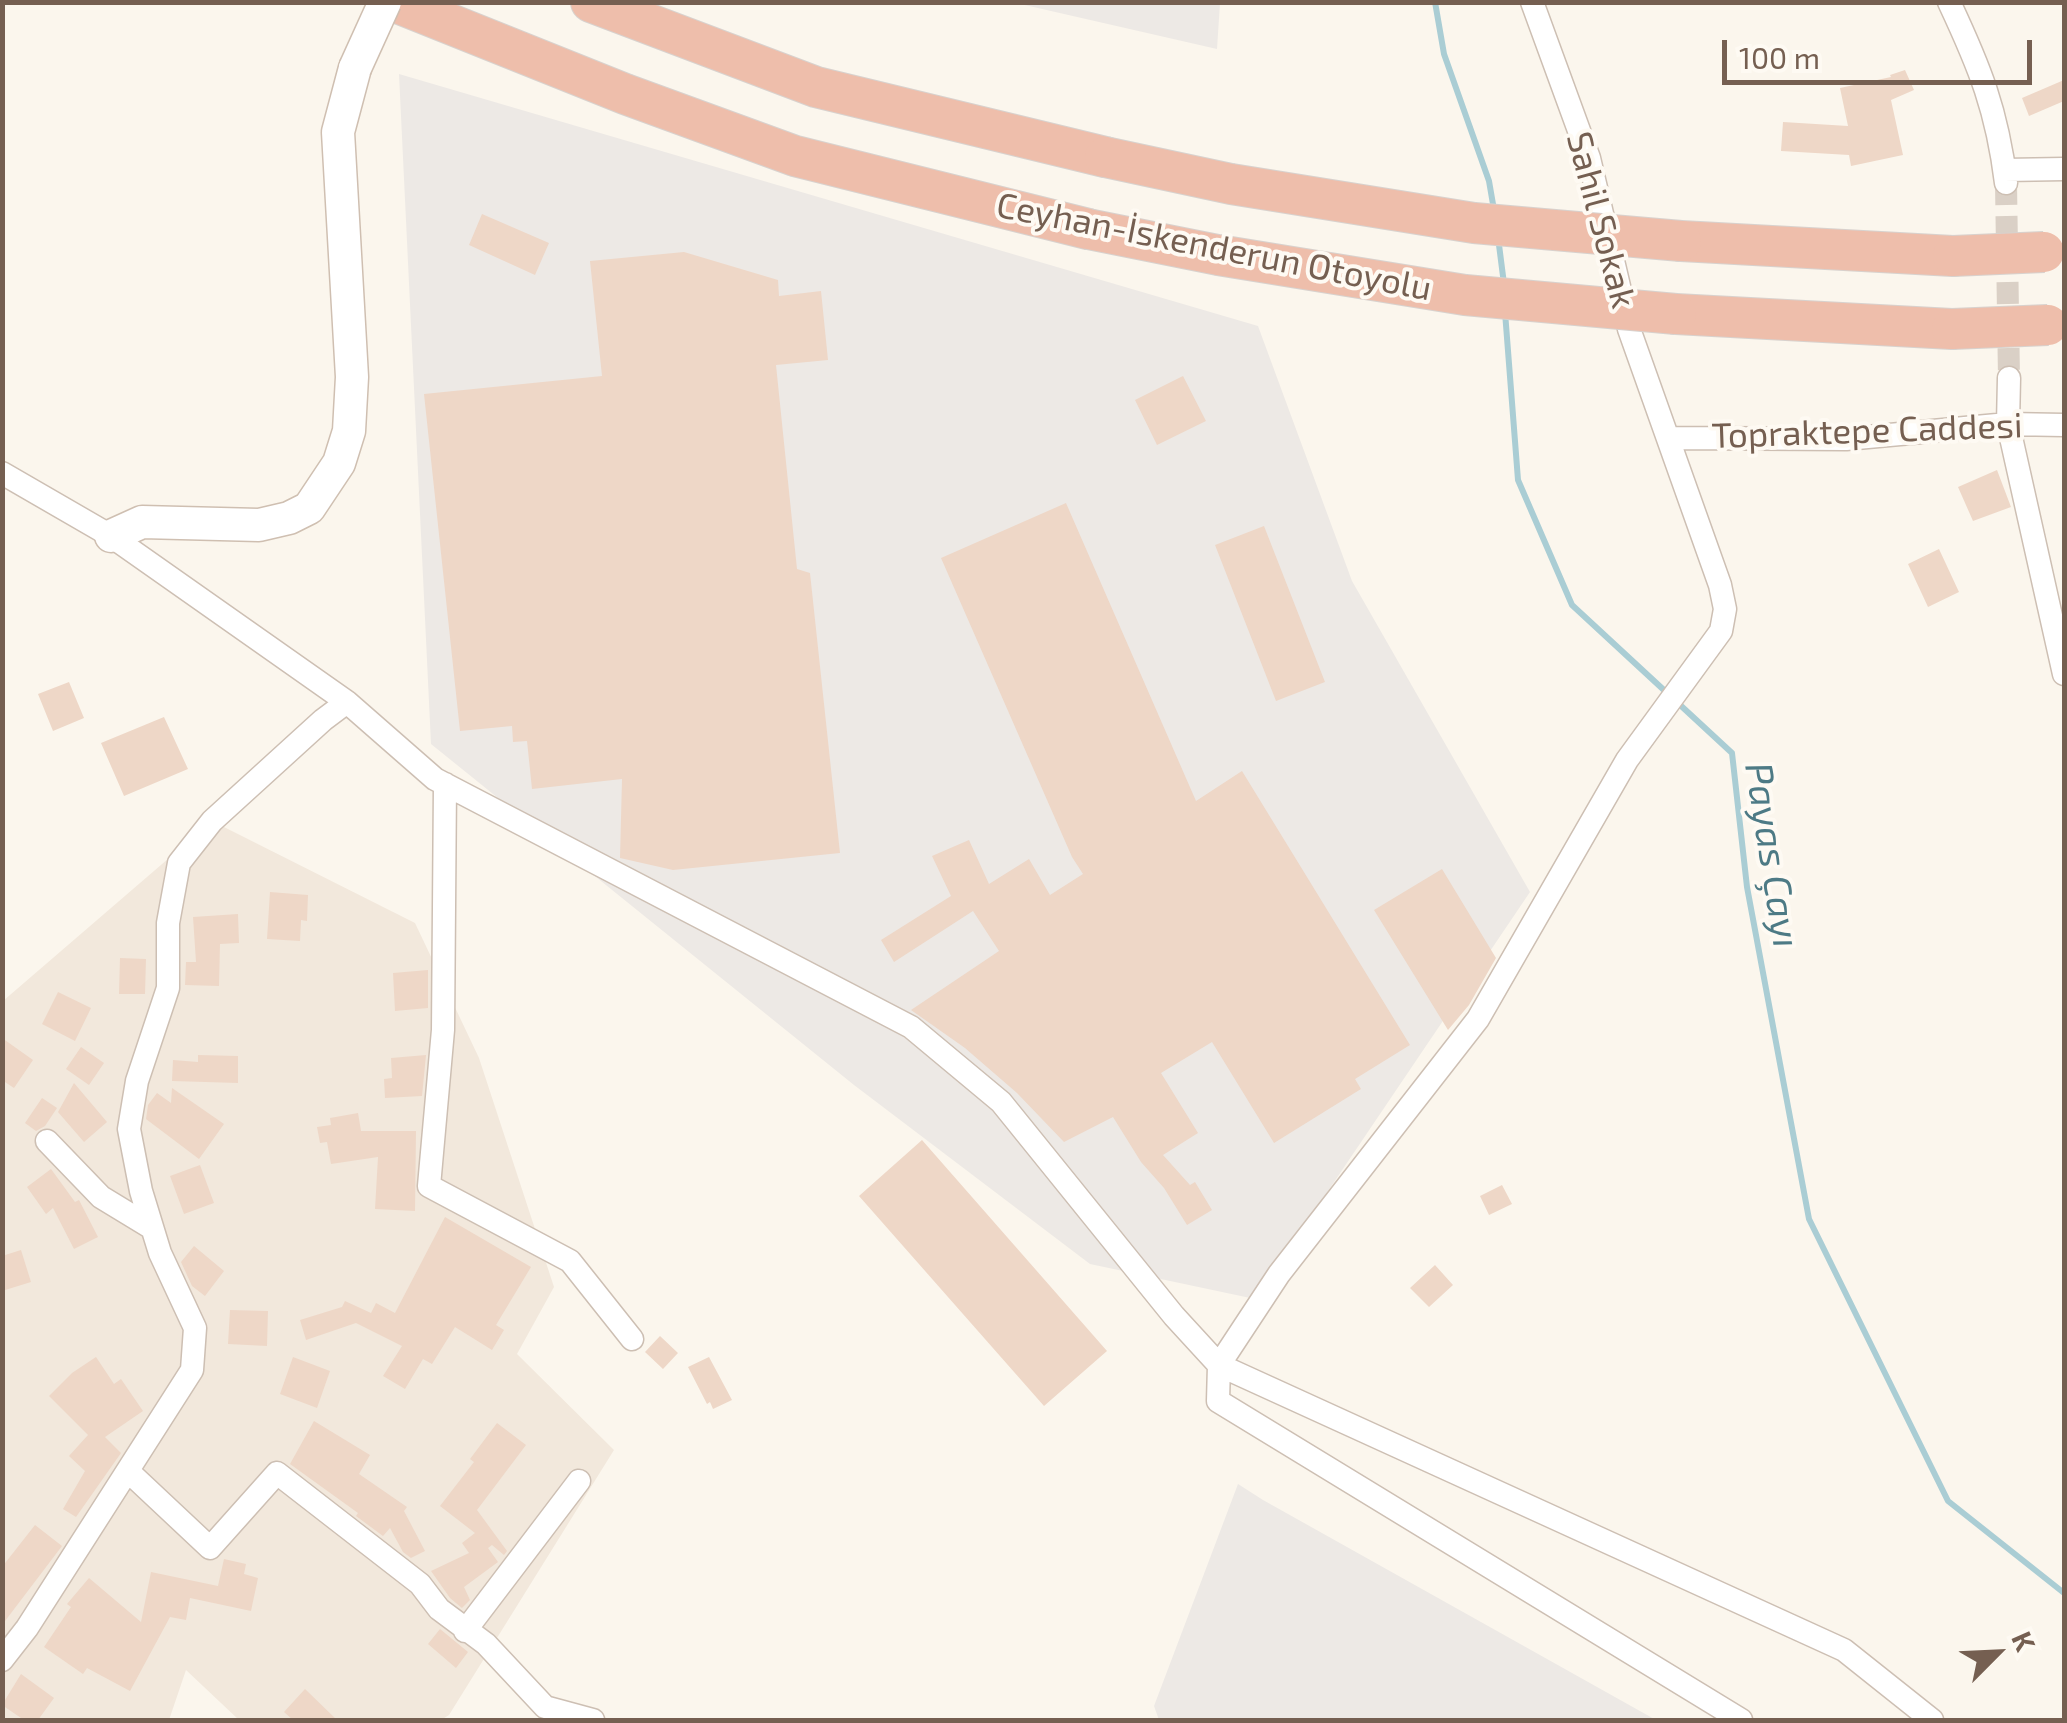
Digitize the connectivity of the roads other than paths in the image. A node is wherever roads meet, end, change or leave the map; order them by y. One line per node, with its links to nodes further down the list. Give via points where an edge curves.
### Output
1 (382, 2): 6 (highway); 15 (street, bridge, via 354,68 338,132 352,377 349,431 339,463 309,508 290,518 259,525 142,522)
2 (395, 2): 6 (highway, Ceyhan-İskenderun Otoyolu)
3 (590, 2): 8 (highway, Ceyhan-İskenderun Otoyolu, bridge, via 816,86 1232,184 1474,223 1681,241 1953,256)
4 (1532, 2): 13 (street, Sahil Sokak, via 1589,158 1629,330)
5 (1949, 2): 7 (street, via 1980,68 2000,132 2005,177)
6 (624, 94): 9 (highway, Ceyhan-İskenderun Otoyolu, bridge, via 796,156 1088,229 1465,295 1952,329)
7 (2064, 169)
8 (2054, 252)
9 (2056, 324)
10 (2009, 378): 11 (street)
11 (2008, 424): 12 (street, Topraktepe Caddesi); 13 (street, Topraktepe Caddesi, via 1846,439); 16 (street)
12 (2064, 425)
13 (1670, 438): 22 (street, Sahil Sokak, via 1725,609 1721,631 1627,760 1478,1020 1279,1274)
14 (2, 473): 15 (street)
15 (111, 536): 17 (street)
16 (2064, 674)
17 (348, 702): 18 (street); 20 (street, via 212,821 179,863 168,922 168,988 137,1080 129,1129)
18 (445, 784): 21 (street, via 442,1030 430,1186 570,1261); 22 (street, via 911,1027 1001,1102)
19 (47, 1141): 20 (street, via 101,1197)
20 (152, 1228): 23 (street, via 195,1328 192,1370)
21 (632, 1340)
22 (1219, 1365): 28 (street, via 1218,1401); 29 (street, via 1844,1650)
23 (129, 1472): 25 (street, via 210,1548 276,1473 420,1584); 26 (street)
24 (579, 1481): 25 (street)
25 (466, 1631): 27 (street, via 544,1707)
26 (2, 1660)
27 (593, 1720)
28 (1740, 1720)
29 (1932, 1720)

